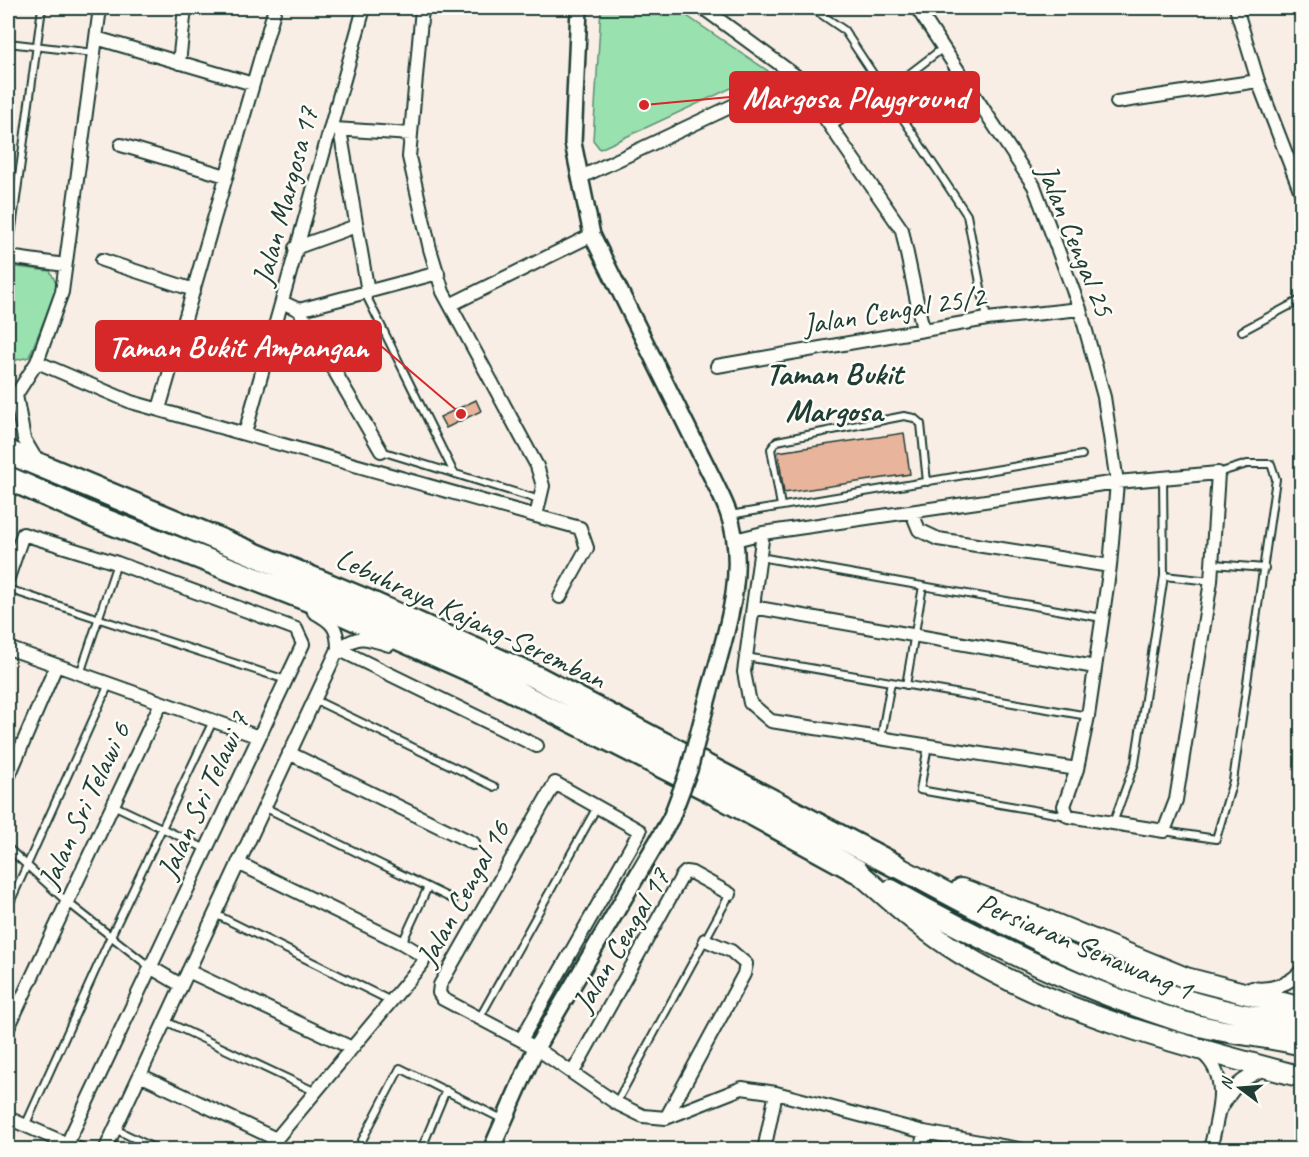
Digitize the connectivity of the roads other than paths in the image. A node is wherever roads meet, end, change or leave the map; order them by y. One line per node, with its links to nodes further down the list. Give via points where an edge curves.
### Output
1 (42, 8): 14 (lane)
2 (100, 8): 12 (street)
3 (185, 8): 17 (street)
4 (275, 8): 20 (street)
5 (364, 8): 31 (street, Jalan Margosa 17)
6 (423, 8): 24 (street)
7 (579, 8): 27 (street, via 573,143)
8 (812, 8): 21 (lane, via 844,30)
9 (917, 8): 15 (street, Jalan Cengal 25)
10 (1236, 8): 19 (street)
11 (708, 9): 18 (street)
12 (96, 38): 16 (street); 17 (street)
13 (8, 42): 14 (lane)
14 (36, 46): 16 (lane); 32 (lane)
15 (943, 48): 21 (lane); 41 (street, Jalan Cengal 25, via 1034,186)
16 (94, 53): 34 (street)
17 (179, 63): 20 (street)
18 (796, 76): 23 (street); 27 (street)
19 (1258, 81): 22 (street); 28 (street)
20 (253, 84): 26 (street)
21 (887, 91): 23 (lane); 43 (lane, via 967,215)
22 (1117, 102)
23 (831, 127): 44 (street, via 902,230)
24 (411, 134): 29 (street, via 338,129); 35 (street, via 409,157)
25 (121, 145): 26 (street)
26 (226, 176): 36 (street)
27 (579, 178): 30 (street)
28 (1302, 195)
29 (356, 226): 31 (street); 37 (street)
30 (592, 235): 40 (street); 64 (street)
31 (295, 248): 39 (street, Jalan Margosa 17)
32 (8, 258): 34 (street)
33 (102, 260): 36 (street)
34 (65, 266): 46 (street, via 62,292)
35 (438, 273): 37 (street); 40 (street)
36 (194, 290): 49 (street)
37 (366, 292): 42 (street); 55 (lane)
38 (1302, 299): 45 (lane)
39 (282, 303): 42 (street); 50 (street, Jalan Margosa 17)
40 (450, 305): 61 (street, via 537,466 543,486)
41 (1080, 309): 43 (street, Jalan Cengal 25/2); 60 (street, Jalan Cengal 25, via 1104,397)
42 (300, 310): 51 (street)
43 (987, 319): 44 (street, Jalan Cengal 25/2)
44 (923, 330): 47 (street, Jalan Cengal 25/2)
45 (1242, 331)
46 (37, 362): 48 (street); 49 (street, via 131,402)
47 (717, 366)
48 (12, 397): 54 (street, via 24,439)
49 (159, 409): 50 (street)
50 (245, 433): 65 (street)
51 (381, 451): 55 (lane)
52 (8, 452): 54 (highway, Lebuhraya Kajang-Seremban)
53 (1082, 455): 59 (lane)
54 (41, 467): 119 (highway, Lebuhraya Kajang-Seremban, via 369,602 538,678)
55 (454, 473): 61 (lane)
56 (1218, 473): 57 (street); 70 (street); 72 (lane, via 1246,464 1271,464 1276,479)
57 (1162, 477): 60 (street); 73 (lane)
58 (8, 478): 75 (highway, Lebuhraya Kajang-Seremban)
59 (927, 482): 62 (lane); 62 (lane, via 921,424 904,416 777,441 771,449)
60 (1117, 482): 63 (street); 71 (street, Jalan Cengal 25)
61 (541, 500): 65 (street)
62 (781, 506): 64 (lane)
63 (912, 513): 66 (street); 71 (street, via 919,530 938,539)
64 (729, 515): 67 (street)
65 (536, 516): 79 (street, via 580,528 587,548)
66 (764, 533): 67 (street); 68 (street)
67 (735, 540): 143 (street, bridge, via 736,569 729,619 689,770 671,818)
68 (760, 557): 77 (lane); 80 (street)
69 (117, 564): 74 (street, via 22,534); 81 (lane); 91 (street, Jalan Sri Telawi 7, via 296,629 303,644)
70 (1213, 564): 72 (lane); 76 (street)
71 (1110, 566): 82 (street, Jalan Cengal 25)
72 (1265, 568): 113 (lane, via 1233,781 1216,839)
73 (1164, 576): 76 (lane); 111 (lane, via 1136,763)
74 (8, 578)
75 (255, 579): 85 (street, via 331,621 338,631); 90 (highway, Lebuhraya Kajang-Seremban)
76 (1211, 581): 113 (street, via 1176,801)
77 (923, 586): 82 (lane); 83 (lane)
78 (8, 589): 81 (lane)
79 (560, 597)
80 (753, 607): 83 (street); 86 (street)
81 (98, 618): 89 (lane); 91 (lane)
82 (1102, 618): 88 (street, Jalan Cengal 25)
83 (915, 635): 88 (street); 94 (lane)
84 (8, 648): 87 (street)
85 (338, 649): 90 (street, via 354,638 364,637); 95 (street); 101 (street)
86 (746, 657): 92 (lane); 100 (street, via 744,672 750,703 771,721)
87 (56, 666): 89 (street); 105 (street)
88 (1095, 667): 97 (street, Jalan Cengal 25)
89 (80, 674): 93 (street)
90 (488, 678): 120 (highway, Lebuhraya Kajang-Seremban, via 707,789)
91 (286, 680): 99 (street, Jalan Sri Telawi 7)
92 (891, 682): 94 (lane); 100 (lane)
93 (109, 684): 96 (street); 118 (lane)
94 (906, 685): 97 (lane)
95 (314, 700): 103 (street); 106 (lane)
96 (161, 703): 98 (street); 107 (street, Jalan Sri Telawi 6)
97 (1088, 717): 104 (street, Jalan Cengal 25)
98 (213, 721): 99 (street); 112 (lane)
99 (259, 737): 116 (street, Jalan Sri Telawi 7)
100 (881, 738): 102 (street)
101 (537, 746)
102 (928, 746): 104 (street); 110 (lane, via 920,790)
103 (290, 753): 108 (street); 114 (street)
104 (1077, 769): 110 (street, Jalan Cengal 25, via 1064,806)
105 (8, 778)
106 (495, 787)
107 (112, 804): 112 (lane); 124 (street, Jalan Sri Telawi 6)
108 (264, 807): 117 (street); 121 (lane)
109 (597, 807): 137 (lane); 137 (street, Jalan Cengal 16, via 555,783 440,985 443,999); 141 (street, via 640,831)
110 (1068, 816): 111 (street)
111 (1113, 823): 113 (street)
112 (162, 828): 116 (lane); 127 (lane)
113 (1164, 831)
114 (473, 843)
115 (8, 848): 118 (lane)
116 (206, 849): 130 (street, Jalan Sri Telawi 7)
117 (238, 863): 126 (street); 129 (street)
118 (26, 866): 124 (lane); 125 (lane)
119 (896, 866): 133 (main road, via 1050,922); 140 (main road, Persiaran Senawang 1, via 1084,961 1183,1000)
120 (857, 871): 140 (main road, Persiaran Senawang 1, via 936,915 1085,985 1178,1020); 144 (main road, via 910,918 999,974 1052,999)
121 (428, 886): 123 (lane); 129 (lane)
122 (730, 894): 128 (lane); 146 (street, Jalan Cengal 17, via 692,873 682,876)
123 (454, 900)
124 (66, 901): 127 (lane); 139 (street, Jalan Sri Telawi 6)
125 (8, 907)
126 (215, 914): 132 (street); 135 (lane)
127 (111, 936): 130 (lane); 157 (lane)
128 (705, 940): 152 (lane); 155 (street, via 732,951 746,964 744,974)
129 (402, 943): 135 (street, via 424,957)
130 (150, 967): 134 (street); 161 (street, Jalan Sri Telawi 7)
131 (1302, 970): 133 (street, via 1294,980 1263,990)
132 (188, 971): 134 (street); 142 (street)
133 (1186, 978): 136 (main road)
134 (181, 985): 138 (street)
135 (391, 1001): 142 (street)
136 (1302, 1008)
137 (480, 1017): 141 (street, Jalan Cengal 16)
138 (165, 1021): 147 (street); 150 (lane)
139 (8, 1028)
140 (1300, 1038)
141 (521, 1040): 143 (street, Jalan Cengal 16)
142 (352, 1048): 150 (street)
143 (536, 1048): 146 (street, Jalan Cengal 16); 156 (street)
144 (1197, 1048): 145 (main road); 153 (street, via 1211,1060 1218,1073 1221,1086)
145 (1266, 1068): 148 (main road); 153 (street, via 1242,1078 1232,1088)
146 (573, 1072): 152 (street, Jalan Cengal 16)
147 (140, 1075): 158 (street); 160 (street)
148 (1302, 1077)
149 (446, 1090): 156 (lane); 166 (lane, via 400,1068); 167 (lane)
150 (316, 1092): 160 (street)
151 (776, 1093): 155 (street, via 742,1088); 159 (street); 169 (street)
152 (616, 1103): 155 (street, Jalan Cengal 16, via 644,1116)
153 (1217, 1117): 172 (street)
154 (8, 1118): 157 (street)
155 (666, 1118)
156 (504, 1120): 168 (street)
157 (25, 1126): 161 (street)
158 (115, 1129): 163 (street); 164 (lane)
159 (924, 1132): 170 (street); 171 (street)
160 (276, 1139): 165 (street)
161 (67, 1144): 162 (street)
162 (81, 1149)
163 (105, 1149)
164 (159, 1149)
165 (267, 1149)
166 (357, 1149)
167 (421, 1149)
168 (491, 1149)
169 (764, 1149)
170 (921, 1149)
171 (1024, 1149)
172 (1210, 1149)

